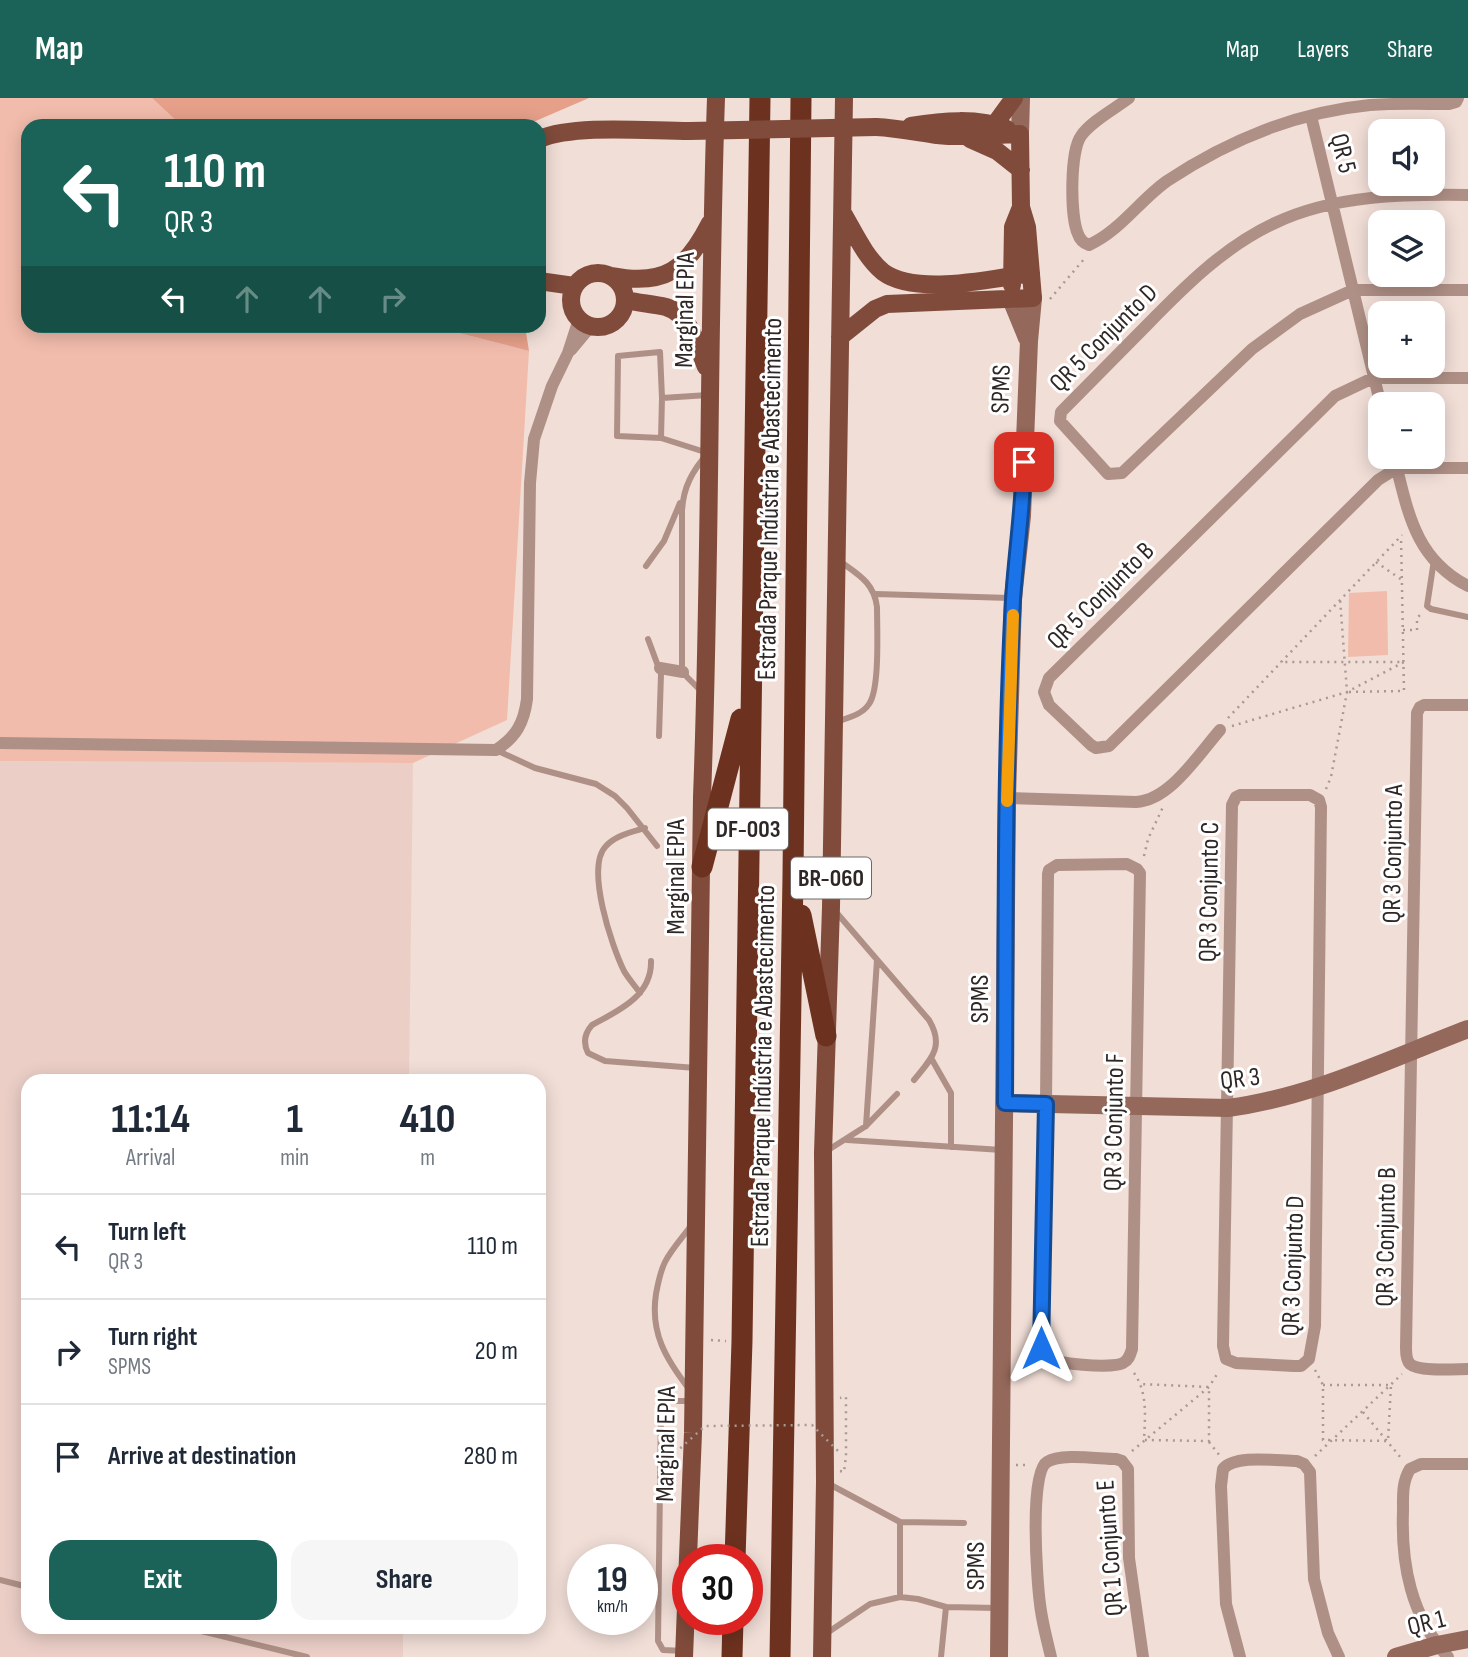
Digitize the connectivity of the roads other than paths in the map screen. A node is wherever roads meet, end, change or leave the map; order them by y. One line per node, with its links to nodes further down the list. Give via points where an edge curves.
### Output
1 (716, 98): 20 (main road, Marginal EPIA)
2 (760, 98): 61 (highway, Estrada Parque Indústria e Abastecimento / DF-003)
3 (844, 98): 19 (main road, BR-060)
4 (1014, 98): 10 (main road)
5 (1021, 98): 12 (street)
6 (1129, 98): 9 (street, via 1083,133 1075,148 1073,208 1079,237 1089,245 1195,163 1254,134)
7 (1458, 98): 9 (street, via 1453,104 1367,105)
8 (802, 102): 73 (highway, Estrada Parque Indústria e Abastecimento / DF-003)
9 (1311, 116): 17 (street, QR 5)
10 (995, 124): 11 (main road, via 937,121); 12 (main road)
11 (902, 128): 13 (main road, bridge, via 581,131); 14 (main road)
12 (1020, 134): 14 (main road); 15 (main road)
13 (546, 136)
14 (963, 136): 15 (main road, via 997,151)
15 (1021, 170): 18 (main road)
16 (1468, 195): 17 (street, via 1393,195)
17 (1333, 205): 28 (street, QR 5); 28 (street, QR 5 Conjunto D, via 1274,223 1227,251 1061,412 1060,421 1108,474 1122,473 1252,349 1300,314)
18 (1021, 207): 21 (main road, via 1013,227); 22 (main road)
19 (843, 213): 25 (main road, via 872,261 892,278 910,283); 34 (main road, BR-060)
20 (712, 220): 23 (main road, via 692,255 677,268 660,277 635,280); 37 (main road, Marginal EPIA)
21 (1012, 248): 24 (main road); 25 (main road, via 1005,266)
22 (1031, 273): 24 (main road); 30 (main road)
23 (612, 276): 27 (main road, via 591,273); 32 (main road)
24 (1012, 276): 25 (main road); 31 (main road)
25 (989, 279)
26 (546, 282): 27 (main road)
27 (574, 286): 33 (main road, via 572,309)
28 (1353, 290): 29 (street); 36 (street, QR 5)
29 (1468, 290)
30 (1033, 298): 31 (main road); 35 (street, SPMS)
31 (1012, 299): 34 (main road, via 887,304); 35 (street, SPMS)
32 (626, 300): 33 (main road, via 615,321 604,326); 37 (main road, via 669,308 683,319)
33 (585, 323): 68 (street, via 552,386 534,439 525,716 510,740)
34 (840, 337): 51 (main road, BR-060)
35 (1028, 341): 56 (street, SPMS, via 1022,516)
36 (1368, 356)
37 (709, 373): 42 (main road, Marginal EPIA)
38 (1373, 378): 41 (street, QR 5); 48 (street, QR 5 Conjunto B, via 1323,405 1049,678 1044,692 1049,705 1091,745 1109,746)
39 (1445, 378): 40 (street)
40 (1468, 378)
41 (1377, 392)
42 (708, 395): 43 (lane); 45 (main road, Marginal EPIA)
43 (662, 398): 44 (lane); 44 (lane, via 660,352 618,356 617,436)
44 (661, 438): 45 (lane)
45 (708, 453): 50 (lane, via 694,469); 62 (main road, Marginal EPIA)
46 (1445, 466): 47 (street)
47 (1468, 468)
48 (1388, 469)
49 (1397, 469): 52 (street, via 1411,520)
50 (682, 498): 53 (lane, via 664,541); 60 (lane)
51 (837, 559): 55 (lane, via 869,582); 64 (main road, BR-060)
52 (1434, 561): 54 (street); 57 (lane, via 1426,604)
53 (646, 566)
54 (1468, 586)
55 (876, 594): 56 (lane); 64 (lane, via 875,692 869,706)
56 (1013, 598): 69 (street, SPMS)
57 (1468, 617)
58 (648, 639): 59 (lane)
59 (660, 668): 60 (street); 66 (lane)
60 (683, 672): 62 (lane)
61 (750, 686): 72 (highway); 102 (highway, Estrada Parque Indústria e Abastecimento / DF-003)
62 (706, 696): 72 (main road, Marginal EPIA)
63 (1468, 705): 80 (street, QR 3 Conjunto A, via 1424,705 1418,709)
64 (834, 722): 74 (main road, BR-060)
65 (1220, 730): 69 (street, via 1154,799)
66 (659, 736)
67 (0, 743): 68 (street)
68 (496, 750): 70 (lane, via 535,768 596,784 615,796)
69 (1007, 798): 86 (street, SPMS)
70 (645, 828): 71 (lane); 77 (lane, via 606,845 598,863 614,946)
71 (657, 846)
72 (702, 867): 82 (main road, Marginal EPIA)
73 (793, 876): 79 (highway); 116 (highway, Estrada Parque Indústria e Abastecimento / DF-003)
74 (831, 907): 75 (lane); 79 (main road, BR-060)
75 (877, 960): 81 (lane, via 934,1028 936,1049); 90 (lane)
76 (651, 961): 77 (lane, via 648,981)
77 (640, 993): 82 (lane, via 618,1012 592,1025 584,1038 588,1053 605,1061)
78 (1468, 1028): 80 (street, QR 3)
79 (826, 1036): 94 (main road, BR-060)
80 (1410, 1051): 84 (street, QR 3); 96 (street, QR 3 Conjunto B, via 1406,1355 1411,1365 1420,1368)
81 (931, 1058): 83 (lane); 92 (lane, via 951,1093)
82 (698, 1068): 95 (main road, Marginal EPIA)
83 (914, 1080)
84 (1319, 1087): 89 (street, QR 3); 89 (street, QR 3 Conjunto D, via 1315,1326 1306,1363 1294,1367 1226,1359); 89 (street, QR 3 Conjunto C, via 1321,807 1311,795 1240,795 1232,805)
85 (897, 1094): 90 (lane)
86 (1005, 1103): 87 (street, QR 3); 93 (street, SPMS)
87 (1046, 1104): 88 (street, QR 3); 88 (street, QR 3 Conjunto F, via 1049,870 1057,865 1128,864 1140,873); 88 (street, QR 3 Conjunto F, via 1041,1348 1054,1362 1112,1366 1126,1362 1132,1349)
88 (1136, 1107): 89 (street, QR 3)
89 (1228, 1108)
90 (866, 1126): 91 (lane)
91 (846, 1140): 92 (lane); 94 (lane)
92 (951, 1147): 93 (lane)
93 (1005, 1151): 107 (street, SPMS)
94 (823, 1153): 99 (main road, BR-060)
95 (696, 1219): 97 (main road, Marginal EPIA); 97 (lane, via 664,1262 654,1303 661,1348)
96 (1468, 1369)
97 (693, 1398): 113 (main road, Marginal EPIA); 113 (lane, via 664,1401 661,1409 658,1641 666,1651)
98 (1468, 1464): 112 (street, via 1421,1464 1410,1469 1404,1483 1402,1535 1407,1574 1419,1616)
99 (825, 1482): 100 (lane); 110 (main road, BR-060)
100 (900, 1522): 101 (lane); 105 (lane)
101 (964, 1523)
102 (735, 1544)
103 (0, 1580): 104 (lane)
104 (21, 1585)
105 (900, 1597): 106 (lane); 110 (lane, via 870,1604)
106 (946, 1608): 107 (lane); 118 (lane)
107 (1001, 1608): 119 (street, SPMS)
108 (213, 1634): 114 (lane)
109 (733, 1635): 115 (highway)
110 (822, 1636): 117 (main road, BR-060)
111 (1468, 1639): 112 (street, QR 1)
112 (1443, 1651): 124 (street, QR 1)
113 (684, 1654)
114 (307, 1657)
115 (732, 1657)
116 (780, 1657)
117 (822, 1657)
118 (941, 1657)
119 (999, 1657)
120 (1051, 1657): 121 (street, QR 1 Conjunto E, via 1040,1605 1035,1539 1038,1481 1043,1465 1058,1458 1122,1461 1128,1469 1129,1558)
121 (1143, 1657)
122 (1240, 1657): 123 (street, via 1226,1604 1221,1475 1227,1464 1242,1460 1297,1461 1310,1472 1314,1579)
123 (1339, 1657)
124 (1396, 1657)

